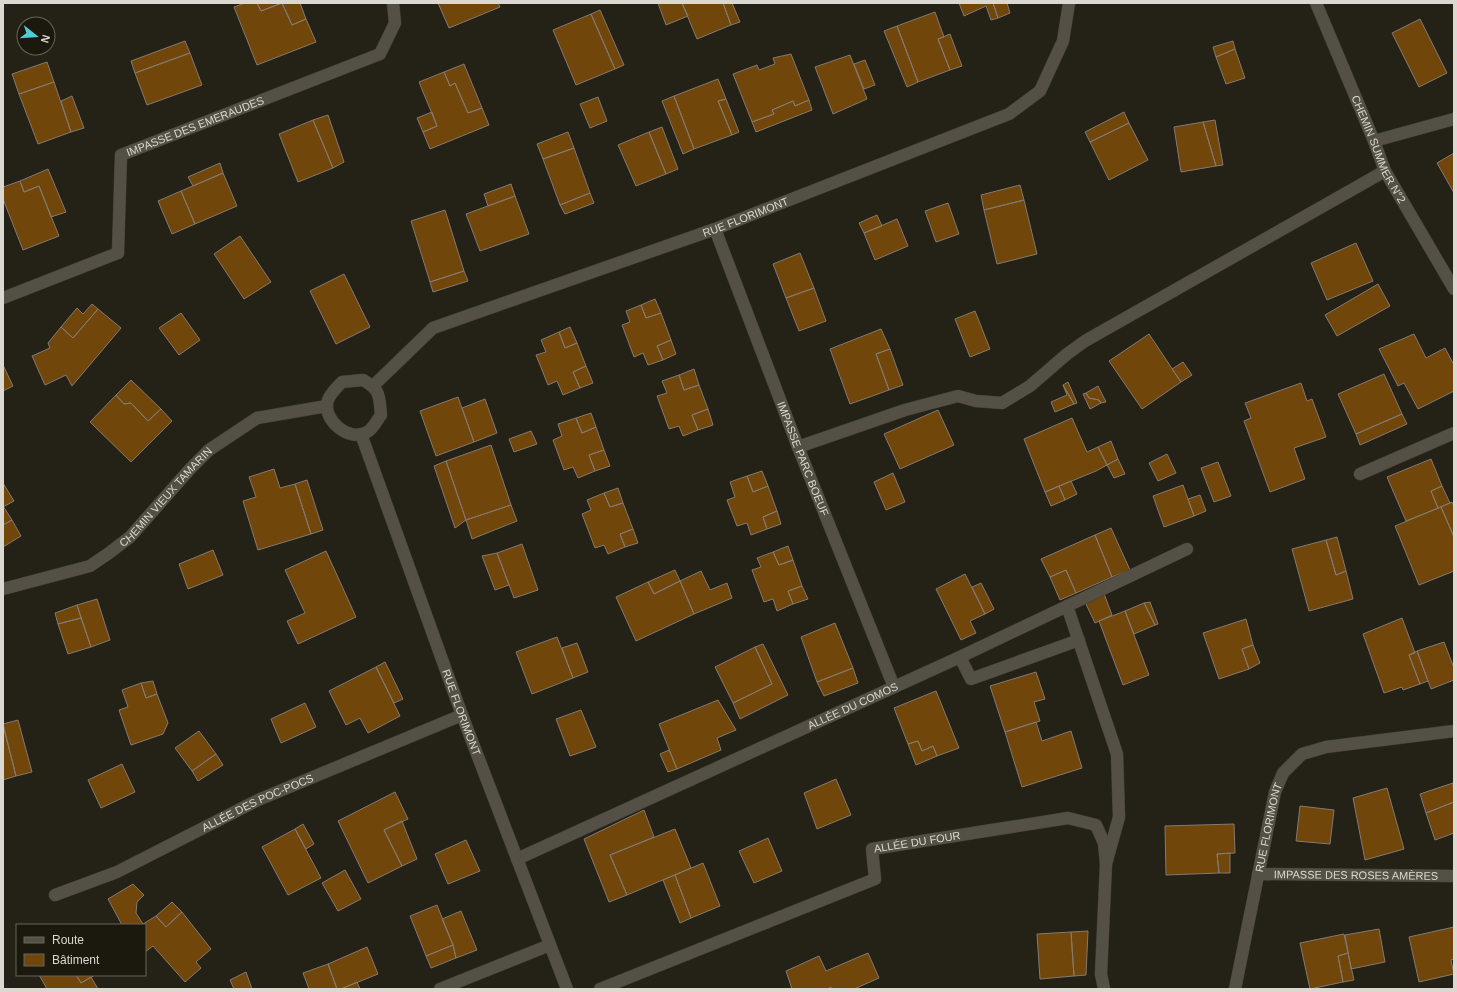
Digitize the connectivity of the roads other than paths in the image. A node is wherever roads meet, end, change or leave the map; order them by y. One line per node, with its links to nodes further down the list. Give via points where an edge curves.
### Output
1 (393, 3): 9 (street, IMPASSE DES EMERAUDES, via 395,23 380,54 121,155 118,253)
2 (1069, 3): 7 (street, RUE FLORIMONT, via 1063,41 1040,91 1009,114)
3 (1316, 3): 5 (street, CHEMIN SUMMER N°2)
4 (1454, 119): 5 (street)
5 (1374, 142): 6 (street, CHEMIN SUMMER N°2)
6 (1385, 171): 8 (street, CHEMIN SUMMER N°2); 14 (street, via 1085,341 1030,386 1002,403 976,401 958,396 905,410)
7 (715, 229): 10 (street, RUE FLORIMONT, via 433,328); 14 (street, IMPASSE PARC BOEUF)
8 (1454, 289)
9 (3, 298)
10 (373, 386): 11 (street, via 363,380 342,382 328,399); 13 (street, via 379,394 381,415 368,432)
11 (327, 406): 13 (street, via 330,420 347,434); 17 (street, CHEMIN VIEUX TAMARIN, via 257,418 209,450 130,537 90,566)
12 (1454, 433): 15 (street)
13 (361, 434): 22 (street, RUE FLORIMONT)
14 (798, 447): 21 (street, IMPASSE PARC BOEUF)
15 (1360, 474)
16 (1186, 549): 18 (street, ALLÉE DU COMOS)
17 (3, 589)
18 (1066, 606): 19 (street); 20 (street, ALLÉE DU COMOS)
19 (1079, 640): 20 (street, via 971,679); 25 (street, via 1117,754 1119,817)
20 (960, 657): 21 (street, ALLÉE DU COMOS)
21 (894, 687): 24 (street, ALLÉE DU COMOS)
22 (462, 715): 24 (street, RUE FLORIMONT); 28 (street, ALLÉE DES POC-POCS, via 258,800 117,872)
23 (1454, 731): 26 (street, RUE FLORIMONT, via 1326,747 1302,754 1283,773 1275,792)
24 (517, 858): 29 (street, RUE FLORIMONT)
25 (1106, 864): 32 (street, ALLÉE DU FOUR, via 1104,843 1096,825 1068,818 872,849 875,879); 33 (street, ALLÉE DU FOUR, via 1102,974)
26 (1258, 874): 27 (street, IMPASSE DES ROSES AMÈRES); 34 (street, RUE FLORIMONT)
27 (1454, 876)
28 (55, 895)
29 (550, 945): 30 (street); 31 (street, RUE FLORIMONT)
30 (440, 989)
31 (567, 989)
32 (600, 989)
33 (1104, 989)
34 (1235, 989)

